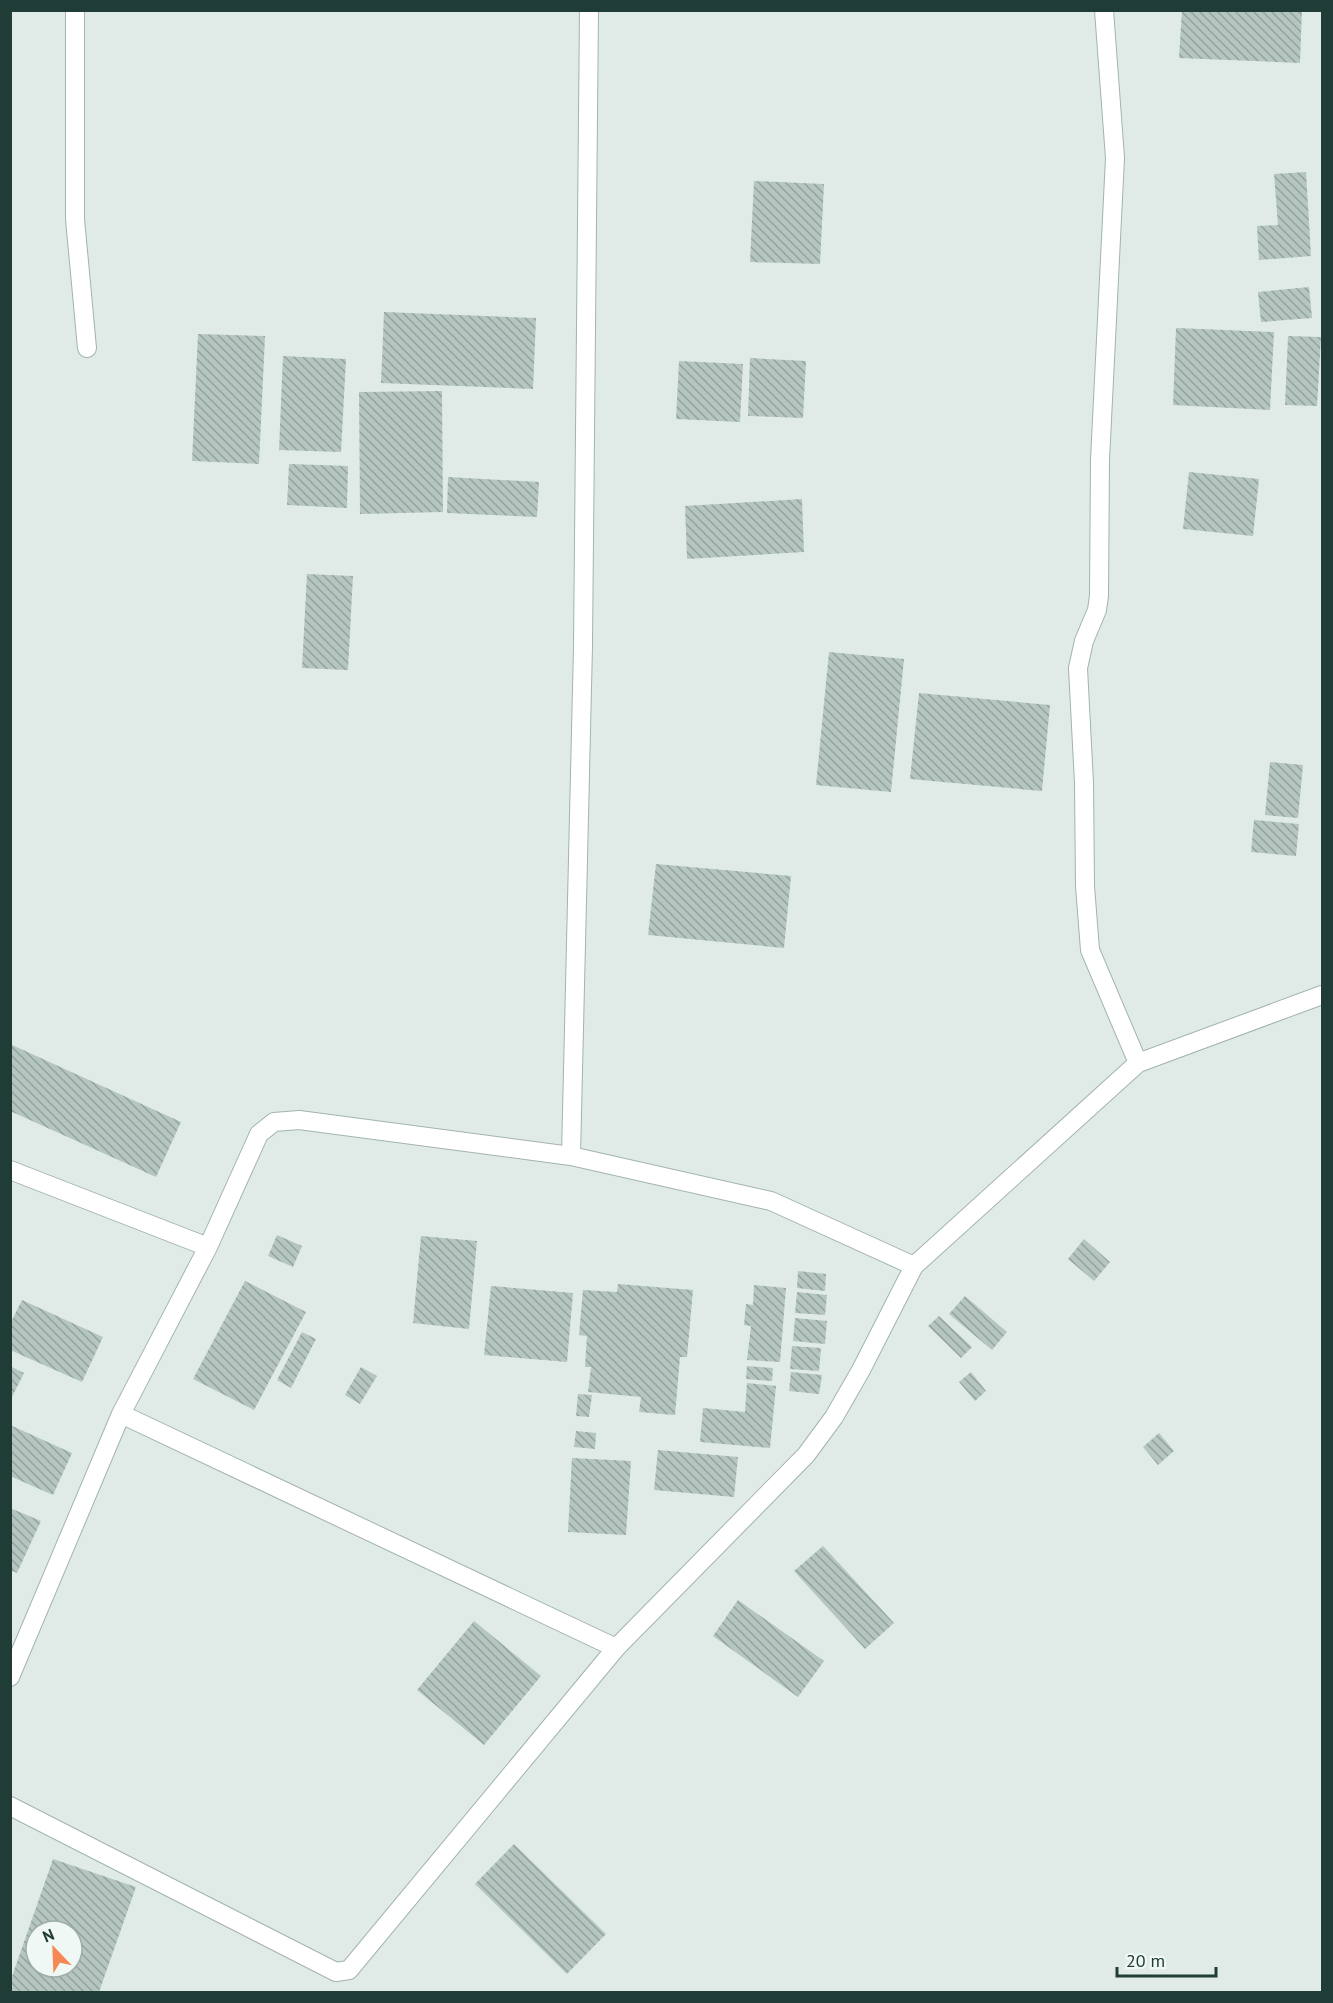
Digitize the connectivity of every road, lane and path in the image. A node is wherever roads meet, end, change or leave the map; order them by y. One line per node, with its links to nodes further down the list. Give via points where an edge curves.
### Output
1 (75, 10): 4 (street, via 75,219)
2 (589, 10): 7 (street, via 583,646)
3 (1104, 10): 6 (street, via 1115,158 1100,460 1099,596 1078,668 1085,886 1090,950)
4 (87, 348)
5 (1323, 995): 6 (street)
6 (1138, 1063): 10 (street)
7 (571, 1156): 9 (street, via 299,1120 274,1122 259,1134); 10 (street, via 771,1201)
8 (10, 1170): 9 (street)
9 (208, 1247): 11 (street)
10 (914, 1266): 12 (street, via 856,1380 806,1455)
11 (120, 1414): 12 (street); 13 (street)
12 (616, 1648): 14 (street, via 349,1970 336,1972)
13 (10, 1677)
14 (10, 1806)

